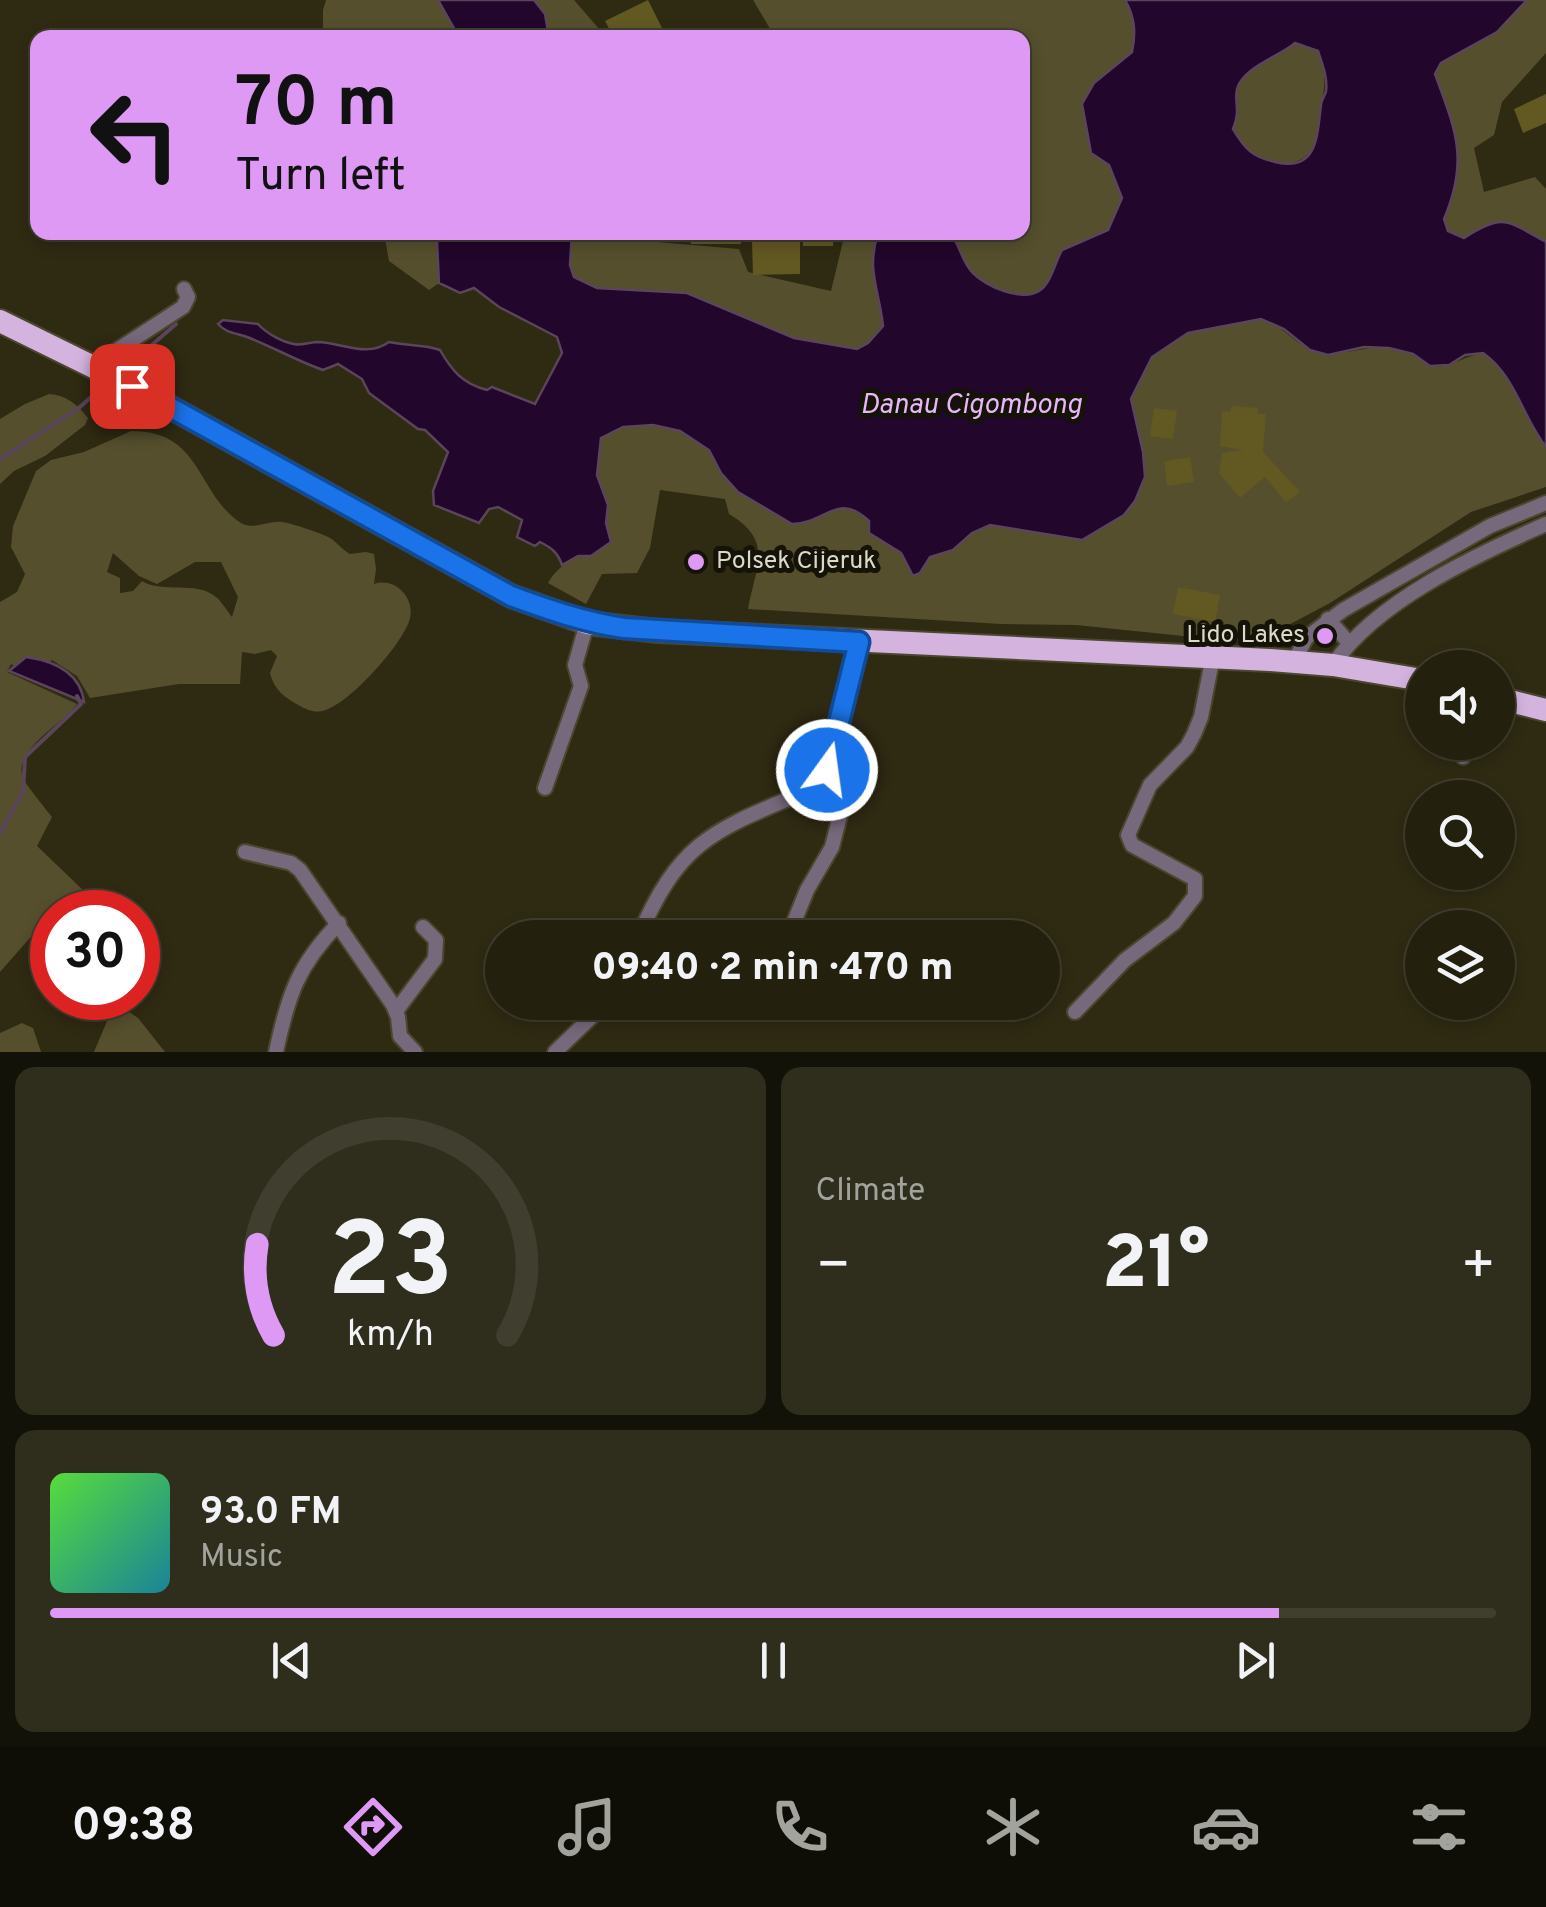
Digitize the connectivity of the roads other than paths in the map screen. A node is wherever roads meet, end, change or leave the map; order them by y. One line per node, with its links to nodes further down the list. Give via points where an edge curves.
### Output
1 (184, 289): 3 (street, via 183,307 111,354)
2 (0, 321): 3 (highway)
3 (102, 371): 9 (highway, via 511,596)
4 (1546, 503): 6 (street, via 1490,526)
5 (1546, 524): 7 (street)
6 (1373, 593): 7 (street); 8 (street)
7 (1384, 612): 11 (street)
8 (1328, 619): 11 (street); 13 (street, via 1306,638)
9 (587, 623): 10 (highway); 19 (street, via 575,665 581,686)
10 (859, 642): 12 (highway); 18 (street)
11 (1348, 643): 14 (street)
12 (1212, 656): 13 (highway); 26 (street, via 1194,734 1150,786 1128,835 1132,845 1194,879 1196,896)
13 (1294, 662): 14 (highway)
14 (1333, 665): 15 (highway)
15 (1405, 677)
16 (1515, 702): 17 (highway)
17 (1546, 710)
18 (822, 780): 21 (street, via 706,837 679,864); 22 (street, via 845,796 832,847)
19 (544, 788)
20 (245, 852): 23 (street, via 291,863)
21 (648, 920)
22 (794, 920)
23 (339, 922): 25 (street); 28 (street, via 303,966)
24 (423, 927): 25 (street, via 436,940 437,956)
25 (396, 1011): 29 (street, via 400,1036)
26 (1075, 1012)
27 (588, 1020): 30 (street)
28 (276, 1052)
29 (416, 1052)
30 (555, 1052)

